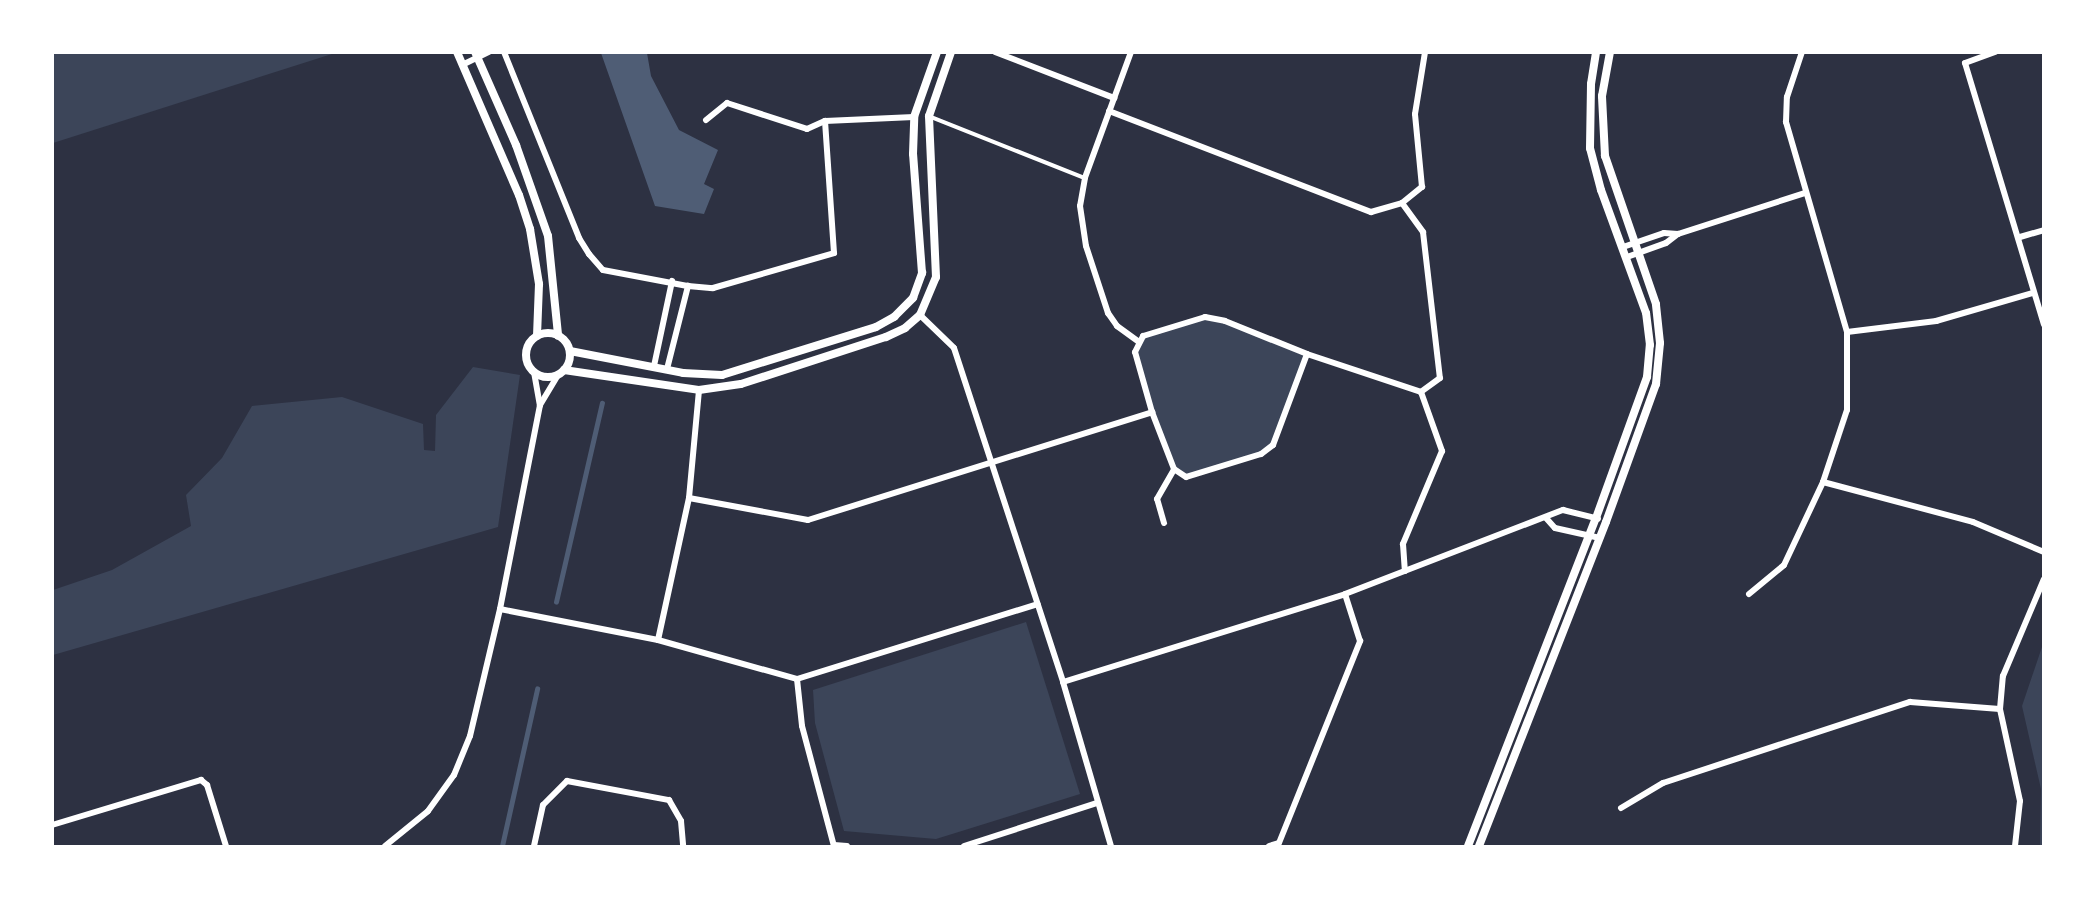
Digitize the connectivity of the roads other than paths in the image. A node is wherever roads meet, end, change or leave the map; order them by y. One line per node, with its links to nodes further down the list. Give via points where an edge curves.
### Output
1 (457, 52): 14 (street)
2 (489, 52): 13 (street)
3 (504, 52): 31 (street, via 589,254 603,270)
4 (937, 52): 18 (street)
5 (951, 52): 17 (street)
6 (995, 52): 15 (street)
7 (1131, 52): 15 (street)
8 (1425, 52): 23 (street, via 1415,114 1422,187)
9 (1597, 52): 28 (street, via 1589,110 1590,148)
10 (1609, 52): 27 (street, via 1602,96 1605,156)
11 (1801, 52): 22 (street, via 1787,97 1786,122)
12 (1995, 52): 26 (street, via 1965,63)
13 (476, 55): 14 (street); 37 (street, via 516,145 548,236)
14 (462, 65): 38 (street, via 530,229 539,284)
15 (1114, 98): 16 (street)
16 (1110, 111): 21 (street); 23 (street, via 1371,212)
17 (929, 116): 21 (lane); 34 (street, via 936,277)
18 (914, 117): 20 (street); 43 (street, via 922,273 913,298 903,309 876,327 742,370 722,375)
19 (706, 120): 20 (street, via 727,103 807,129)
20 (825, 121): 32 (street, via 834,253 713,288)
21 (1086, 178): 39 (street, via 1080,206 1100,290 1117,326)
22 (1805, 193): 25 (street); 36 (street)
23 (1402, 202): 47 (street, via 1423,232 1440,378)
24 (2043, 230): 26 (street)
25 (1678, 234): 27 (street, via 1664,233); 29 (street)
26 (2020, 237): 33 (street)
27 (1635, 243): 28 (street); 29 (street)
28 (1623, 247): 30 (street)
29 (1639, 253): 30 (street); 56 (street, via 1656,304 1659,361 1650,406)
30 (1627, 257): 55 (street, via 1649,329 1647,377)
31 (671, 281): 32 (street); 42 (street)
32 (688, 286): 43 (street)
33 (2033, 293): 35 (street); 36 (street, via 1936,321)
34 (920, 315): 46 (street, via 886,337 741,384); 50 (street, via 954,348)
35 (2043, 324)
36 (1847, 332): 52 (street, via 1847,410)
37 (558, 335): 38 (street); 40 (street)
38 (537, 336): 44 (street, via 526,353)
39 (1138, 341): 41 (street, via 1205,317); 49 (street, via 1135,352)
40 (570, 351): 42 (street); 45 (street)
41 (1307, 354): 47 (street); 51 (street, via 1273,445 1261,454 1186,477)
42 (654, 366): 43 (street)
43 (667, 369)
44 (534, 372): 45 (street, via 545,377); 48 (street)
45 (561, 372): 46 (street); 48 (street)
46 (699, 390): 53 (street)
47 (1421, 392): 61 (street, via 1442,451 1403,544)
48 (540, 405): 66 (street)
49 (1152, 412): 50 (street); 51 (street)
50 (990, 464): 53 (street, via 808,520); 65 (street)
51 (1174, 469): 57 (street, via 1157,499)
52 (1823, 482): 60 (street, via 1973,522); 64 (street, via 1784,565)
53 (689, 498): 67 (street)
54 (1546, 518): 55 (street, via 1563,510); 58 (street, via 1555,528); 61 (street)
55 (1596, 519): 56 (street); 58 (street)
56 (1606, 522): 59 (street)
57 (1164, 523)
58 (1589, 535): 59 (street); 83 (street)
59 (1600, 538): 84 (street)
60 (2043, 552)
61 (1405, 571): 63 (street)
62 (2043, 579): 70 (street, via 2003,676)
63 (1345, 594): 69 (street); 82 (street, via 1360,641 1279,843)
64 (1749, 594)
65 (1038, 604): 68 (street); 69 (street)
66 (500, 609): 67 (street); 75 (street, via 470,737 454,775 428,811)
67 (658, 640): 68 (street)
68 (797, 679): 78 (street, via 802,726)
69 (1063, 682): 71 (street)
70 (2000, 709): 72 (street, via 1910,702 1663,783); 85 (street, via 2020,801)
71 (1097, 803): 80 (street); 81 (street)
72 (1621, 808)
73 (52, 825): 74 (street, via 201,780 207,785)
74 (226, 846)
75 (385, 846)
76 (534, 846): 77 (street, via 543,805 567,781 669,800 681,821)
77 (683, 846)
78 (834, 846): 79 (street)
79 (847, 846)
80 (964, 846)
81 (1111, 846)
82 (1269, 846)
83 (1468, 846)
84 (1479, 846)
85 (2015, 846)

